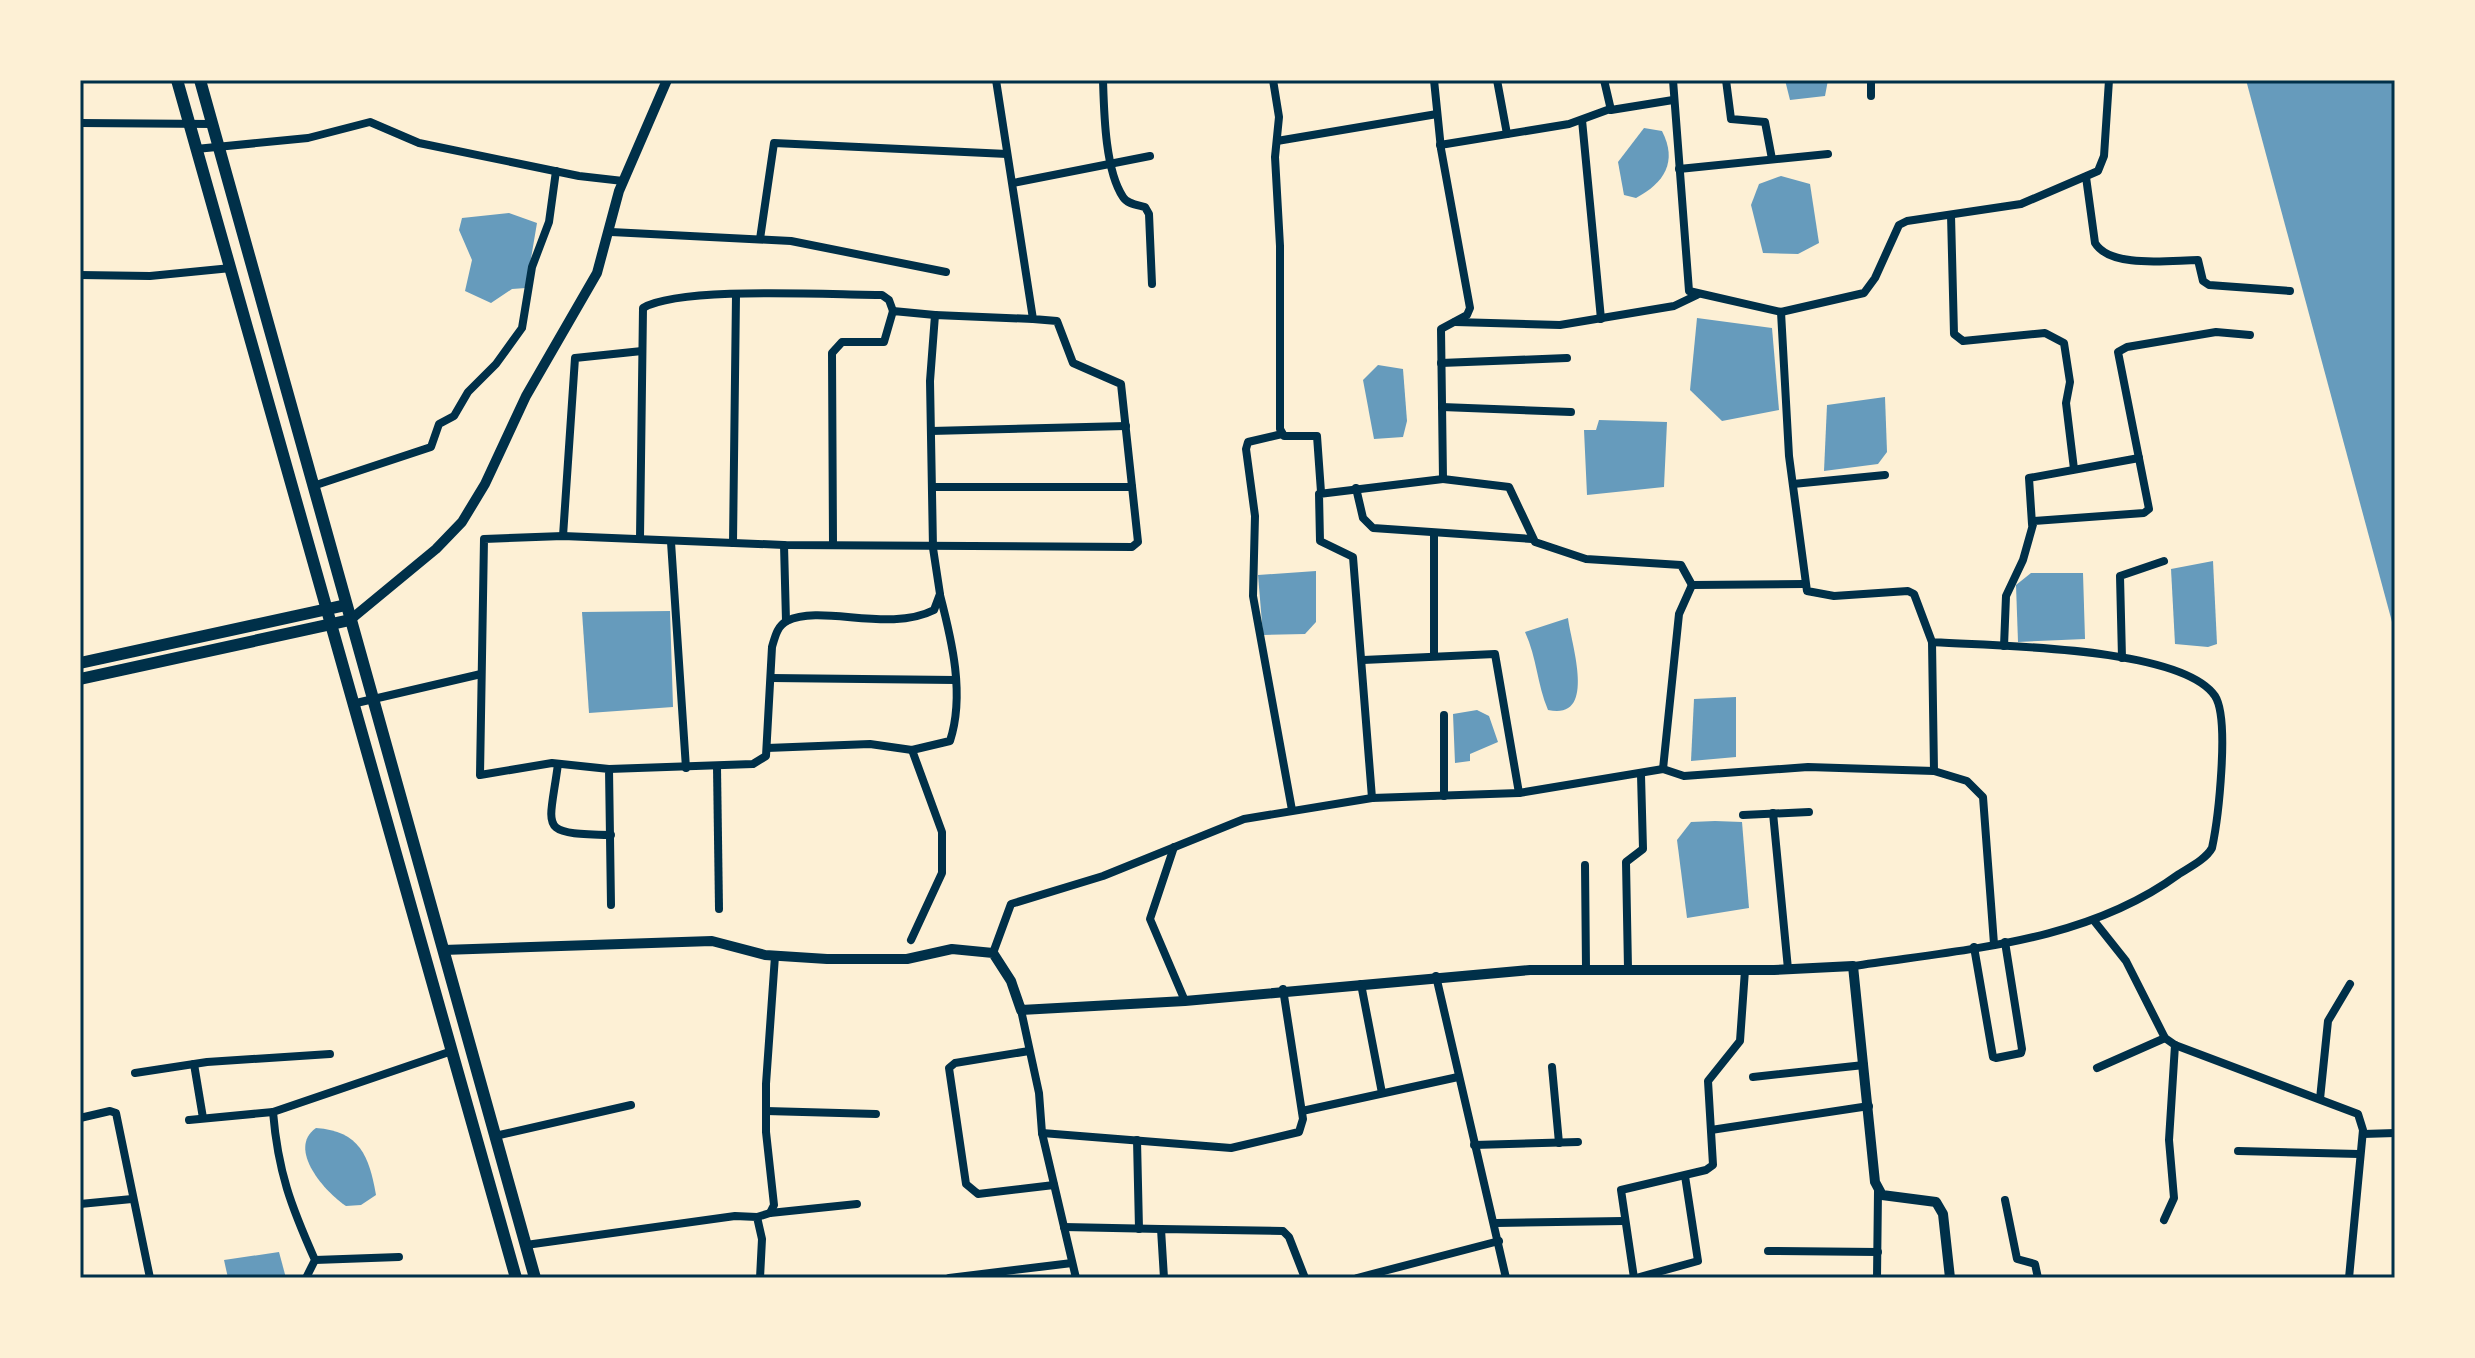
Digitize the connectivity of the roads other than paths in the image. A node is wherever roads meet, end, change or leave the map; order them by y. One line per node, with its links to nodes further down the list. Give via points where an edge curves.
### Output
1 (177, 80): 20 (main road)
2 (200, 80): 21 (main road)
3 (667, 80): 35 (street)
4 (996, 80): 27 (street)
5 (1103, 80): 31 (street)
6 (1273, 80): 23 (street)
7 (1434, 80): 17 (street)
8 (1497, 80): 22 (street)
9 (1604, 80): 16 (street)
10 (1673, 80): 15 (street)
11 (1726, 80): 30 (street, via 1731,119 1765,122)
12 (1871, 80): 14 (street)
13 (2109, 80): 34 (street, via 2104,156 2098,171)
14 (1871, 96)
15 (1673, 100): 16 (street); 32 (street)
16 (1610, 109): 18 (street)
17 (1437, 114): 23 (street); 24 (street)
18 (1582, 120): 22 (street); 51 (street)
19 (80, 123): 20 (street)
20 (190, 124): 21 (street); 26 (main road)
21 (212, 124): 25 (main road)
22 (1507, 134): 24 (street)
23 (1277, 141): 61 (street)
24 (1440, 145): 52 (street, via 1470,308)
25 (218, 146): 26 (street); 33 (street, via 308,138 370,122 419,143); 67 (main road)
26 (196, 149): 40 (main road)
27 (1007, 154): 36 (street); 39 (street, via 774,143)
28 (1828, 154): 30 (street)
29 (1150, 156): 31 (street)
30 (1772, 159): 32 (street)
31 (1112, 164): 36 (street); 43 (street, via 1123,199 1148,211)
32 (1679, 169): 46 (street, via 1689,291)
33 (556, 171): 35 (street); 67 (street, via 522,328 496,364 468,392 454,416 439,424 431,447)
34 (2086, 177): 37 (street, via 2033,201); 44 (street, via 2099,249 2137,262 2198,260 2209,285)
35 (623, 181): 38 (street)
36 (1013, 183): 50 (street)
37 (1951, 215): 48 (street, via 1899,225 1864,293); 63 (street, via 1954,334 1963,341 2045,333 2064,343)
38 (611, 232): 39 (street); 87 (street, via 597,273 462,522 427,558)
39 (760, 239): 41 (street)
40 (231, 268): 42 (street, via 150,276); 88 (main road)
41 (946, 272)
42 (80, 275)
43 (1152, 284)
44 (2290, 291)
45 (736, 295): 47 (street, via 882,295); 54 (street, via 658,299 643,308); 78 (street)
46 (1697, 295): 48 (street); 51 (street, via 1680,304)
47 (893, 311): 49 (street); 79 (street, via 884,342 842,342 832,353)
48 (1781, 312): 66 (street)
49 (935, 315): 50 (street); 60 (street)
50 (1033, 319): 59 (street, via 1057,321 1073,363 1120,382)
51 (1601, 319): 52 (street, via 1535,327)
52 (1453, 322): 56 (street, via 1441,329)
53 (2250, 335): 62 (street, via 2205,333 2118,352)
54 (642, 351): 74 (street, via 575,358); 75 (street)
55 (1567, 358): 56 (street)
56 (1441, 363): 57 (street)
57 (1442, 407): 58 (street); 65 (street)
58 (1571, 412)
59 (1126, 426): 60 (street); 69 (street)
60 (931, 431): 68 (street)
61 (1282, 434): 71 (street, via 1317,436); 117 (street, via 1248,442 1246,449 1255,516 1253,596)
62 (2139, 458): 63 (street); 72 (street, via 2148,511)
63 (2074, 469): 72 (street, via 2029,478)
64 (1885, 475): 66 (street)
65 (1443, 479): 70 (street); 76 (street, via 1509,487)
66 (1793, 484): 83 (street)
67 (313, 486): 86 (main road)
68 (932, 487): 69 (street); 81 (street)
69 (1132, 487): 81 (street, via 1138,540 1132,547)
70 (1356, 488): 71 (street); 73 (street, via 1363,518 1373,528)
71 (1321, 492): 96 (street, via 1320,541 1353,557)
72 (2032, 524): 93 (street, via 2006,596)
73 (1434, 533): 76 (street); 94 (street)
74 (563, 536): 75 (street); 98 (street, via 484,539)
75 (640, 538): 77 (street)
76 (1532, 539): 84 (street, via 1586,559 1681,565)
77 (671, 542): 78 (street); 109 (street)
78 (733, 543): 80 (street)
79 (833, 544): 80 (street); 81 (street)
80 (784, 545): 90 (street)
81 (933, 548): 85 (street)
82 (2164, 561): 95 (street, via 2120,576)
83 (1804, 584): 84 (street); 92 (street, via 1807,591 1834,596 1912,592)
84 (1692, 585): 111 (street, via 1679,614)
85 (940, 594): 90 (street, via 934,610 919,618); 101 (street, via 953,645)
86 (346, 605): 87 (street); 88 (main road); 89 (main road)
87 (364, 607): 89 (street)
88 (325, 609): 91 (main road); 97 (main road)
89 (350, 620): 91 (main road); 102 (main road)
90 (786, 621): 99 (street, via 772,647)
91 (329, 625): 100 (main road); 103 (main road)
92 (1932, 642): 93 (street); 112 (street)
93 (2004, 646): 95 (street)
94 (1434, 656): 96 (street); 114 (street, via 1496,655)
95 (2122, 658): 126 (street, via 2170,667 2213,693 2220,709 2221,790 2210,852 2155,891)
96 (1363, 660): 116 (street)
97 (80, 663)
98 (481, 674): 102 (street); 107 (street, via 480,775)
99 (771, 678): 101 (street); 105 (street)
100 (80, 679)
101 (955, 680): 106 (street, via 957,721 950,741)
102 (373, 698): 103 (street); 131 (main road)
103 (352, 704): 147 (main road)
104 (1444, 715): 115 (street)
105 (767, 748): 106 (street, via 870,744); 108 (street, via 766,756 753,764)
106 (912, 750): 127 (street, via 942,832 942,873)
107 (558, 764): 110 (street); 121 (street, via 554,828 561,834)
108 (717, 767): 109 (street); 125 (street)
109 (686, 768): 110 (street)
110 (609, 769): 121 (street)
111 (1663, 769): 112 (street, via 1684,776 1808,767); 113 (street)
112 (1934, 771): 129 (street, via 1967,781 1983,797)
113 (1641, 775): 114 (street); 136 (street, via 1643,849 1626,862)
114 (1519, 793): 115 (street)
115 (1444, 796): 116 (street)
116 (1372, 798): 117 (street)
117 (1292, 810): 122 (street, via 1244,819)
118 (1809, 812): 119 (street)
119 (1773, 813): 120 (street); 137 (street)
120 (1743, 815)
121 (611, 835): 124 (street)
122 (1174, 847): 132 (street, via 1011,904); 143 (street, via 1150,919)
123 (1585, 865): 135 (street)
124 (611, 905)
125 (719, 909)
126 (2095, 922): 128 (street); 145 (street, via 2126,961)
127 (911, 940)
128 (2005, 942): 129 (street); 130 (street, via 2022,1049 1996,1058)
129 (1994, 944): 130 (street)
130 (1974, 947): 134 (street)
131 (443, 950): 133 (street, via 712,941); 172 (main road)
132 (993, 953): 133 (street, via 952,949 907,959); 144 (street)
133 (775, 956): 161 (street)
134 (1853, 966): 137 (street); 151 (street)
135 (1586, 969): 136 (street); 139 (street)
136 (1628, 969): 138 (street)
137 (1788, 969): 138 (street)
138 (1745, 970): 168 (street, via 1740,1041 1708,1081)
139 (1436, 976): 140 (street); 155 (street)
140 (1361, 984): 142 (street); 157 (street)
141 (2350, 984): 158 (street, via 2328,1021)
142 (1283, 989): 143 (street); 162 (street)
143 (1185, 1001): 144 (street)
144 (1021, 1010): 148 (street)
145 (2165, 1038): 146 (street); 153 (street)
146 (2175, 1045): 158 (street); 188 (street, via 2169,1140 2174,1198)
147 (452, 1051): 163 (street); 203 (main road)
148 (1029, 1051): 169 (street); 180 (street, via 949,1068 966,1184 978,1194)
149 (330, 1054): 150 (street)
150 (194, 1064): 154 (street); 166 (street)
151 (1864, 1065): 156 (street); 160 (street)
152 (1552, 1067): 175 (street)
153 (2097, 1068)
154 (135, 1073)
155 (1458, 1077): 157 (street); 176 (street)
156 (1753, 1077)
157 (1382, 1093): 162 (street)
158 (2320, 1099): 171 (street, via 2356,1112)
159 (631, 1105): 172 (street)
160 (1869, 1106): 168 (street); 181 (street)
161 (766, 1111): 164 (street); 186 (street, via 774,1205)
162 (1302, 1111): 173 (street, via 1299,1132 1247,1146)
163 (273, 1112): 166 (street); 199 (street, via 283,1183)
164 (876, 1114)
165 (80, 1118): 182 (street, via 116,1113)
166 (203, 1118): 167 (street)
167 (189, 1120)
168 (1711, 1130): 179 (street, via 1713,1165)
169 (1042, 1133): 173 (street); 180 (street)
170 (2395, 1133): 171 (street)
171 (2363, 1134): 178 (street)
172 (495, 1136): 195 (main road)
173 (1137, 1140): 192 (street)
174 (1578, 1142): 175 (street)
175 (1559, 1143): 176 (street)
176 (1474, 1145): 190 (street)
177 (2238, 1151): 178 (street)
178 (2359, 1154): 216 (street)
179 (1685, 1176): 189 (street, via 1622,1189); 212 (street, via 1698,1261)
180 (1054, 1185): 191 (street)
181 (1878, 1191): 197 (street); 214 (street, via 1936,1202 1943,1214)
182 (132, 1199): 184 (street); 201 (street)
183 (2005, 1200): 215 (street, via 2017,1259 2035,1264)
184 (80, 1204)
185 (857, 1204): 186 (street)
186 (770, 1213): 187 (street)
187 (757, 1217): 195 (street); 205 (street)
188 (2164, 1220)
189 (1623, 1221): 190 (street); 212 (street)
190 (1496, 1223): 194 (street)
191 (1064, 1227): 192 (street); 200 (street)
192 (1139, 1229): 193 (street)
193 (1161, 1229): 208 (street); 209 (street, via 1283,1231)
194 (1499, 1241): 210 (street); 211 (street)
195 (526, 1245): 204 (main road)
196 (1768, 1251): 197 (street)
197 (1878, 1252): 213 (street)
198 (399, 1257): 199 (street)
199 (315, 1260): 202 (street)
200 (1072, 1263): 206 (street); 207 (street)
201 (150, 1278)
202 (306, 1278)
203 (516, 1278)
204 (535, 1278)
205 (760, 1278)
206 (949, 1278)
207 (1076, 1278)
208 (1164, 1278)
209 (1305, 1278)
210 (1357, 1278)
211 (1506, 1278)
212 (1635, 1278)
213 (1877, 1278)
214 (1950, 1278)
215 (2038, 1278)
216 (2349, 1278)

